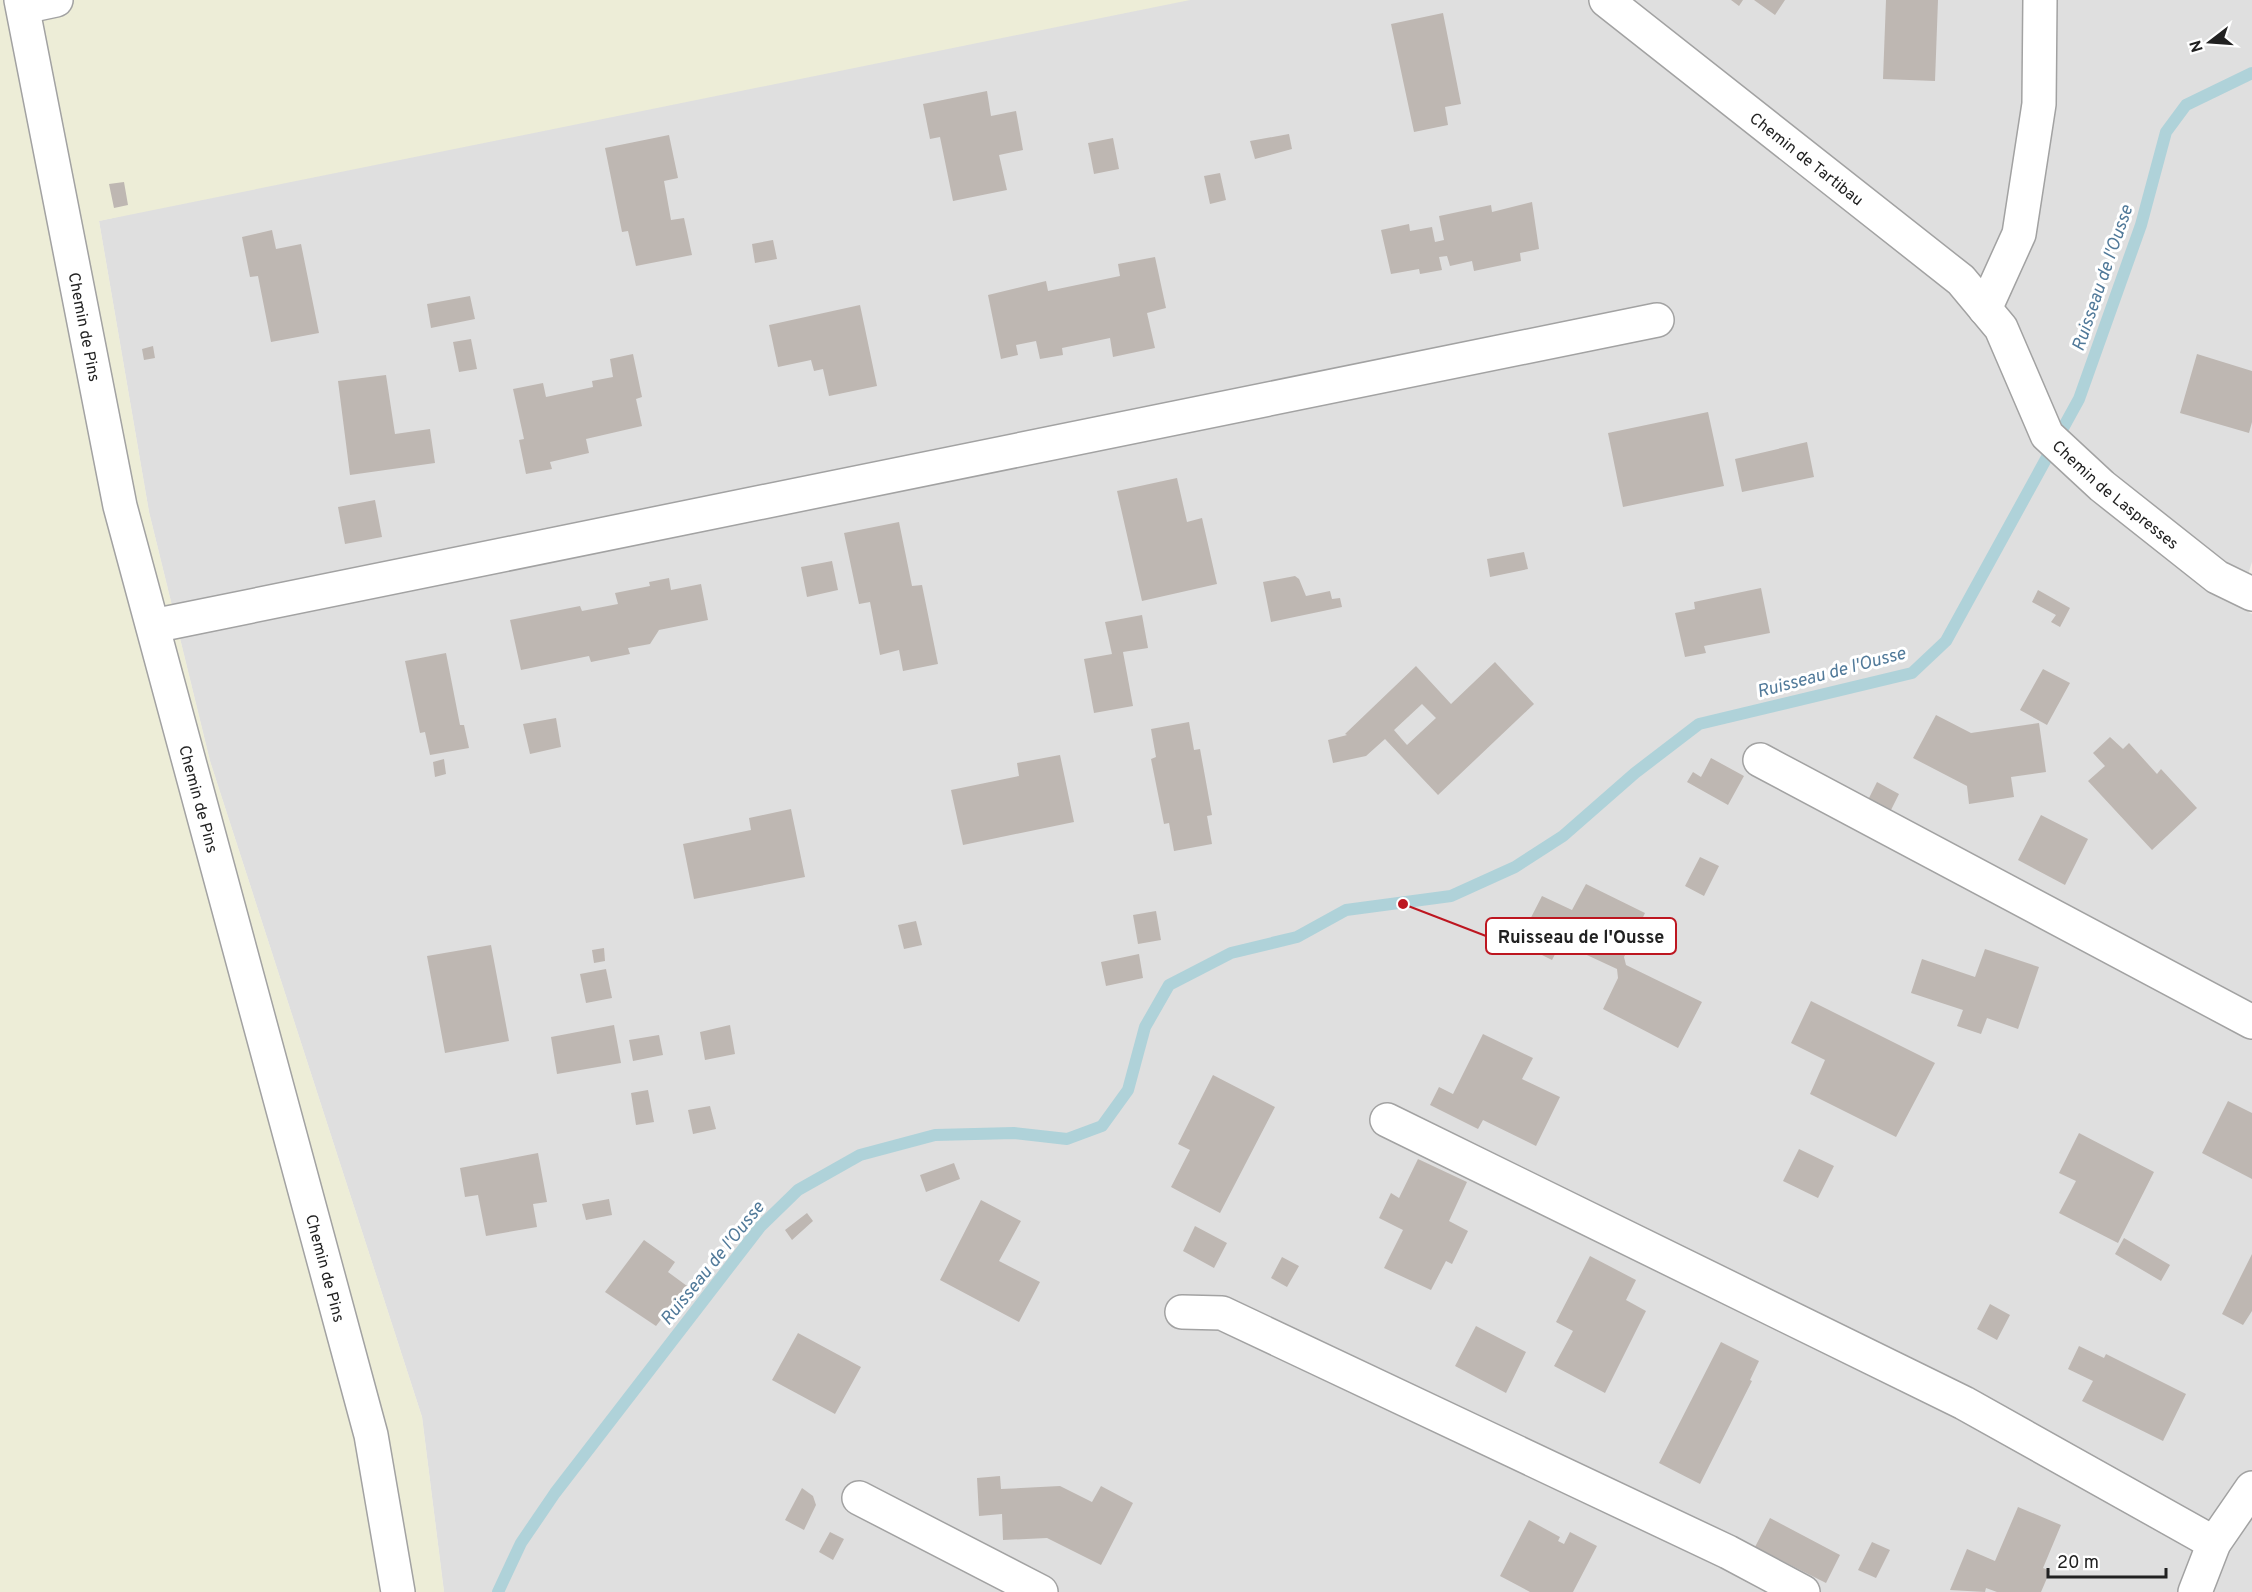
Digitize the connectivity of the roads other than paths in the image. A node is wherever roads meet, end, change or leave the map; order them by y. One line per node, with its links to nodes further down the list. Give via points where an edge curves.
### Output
1 (56, 0): 4 (street)
2 (1606, 0): 5 (street, Chemin de Tartibau, via 1952,272)
3 (2040, 0): 5 (street, via 2038,105 2019,234)
4 (22, 3): 8 (street, Chemin de Pins, via 120,506)
5 (1993, 318): 7 (street, Chemin de Laspresses, via 2047,435 2102,486 2217,577)
6 (1657, 320): 8 (street)
7 (2252, 594)
8 (153, 626): 16 (street, Chemin de Pins, via 371,1435)
9 (1760, 760): 10 (street)
10 (2252, 1022)
11 (1387, 1120): 15 (street, via 1964,1403)
12 (1182, 1312): 18 (street, via 1222,1313 1728,1552)
13 (2252, 1488): 15 (street)
14 (859, 1498): 17 (street)
15 (2214, 1543): 19 (street)
16 (398, 1592)
17 (1041, 1592)
18 (1803, 1592)
19 (2195, 1592)

